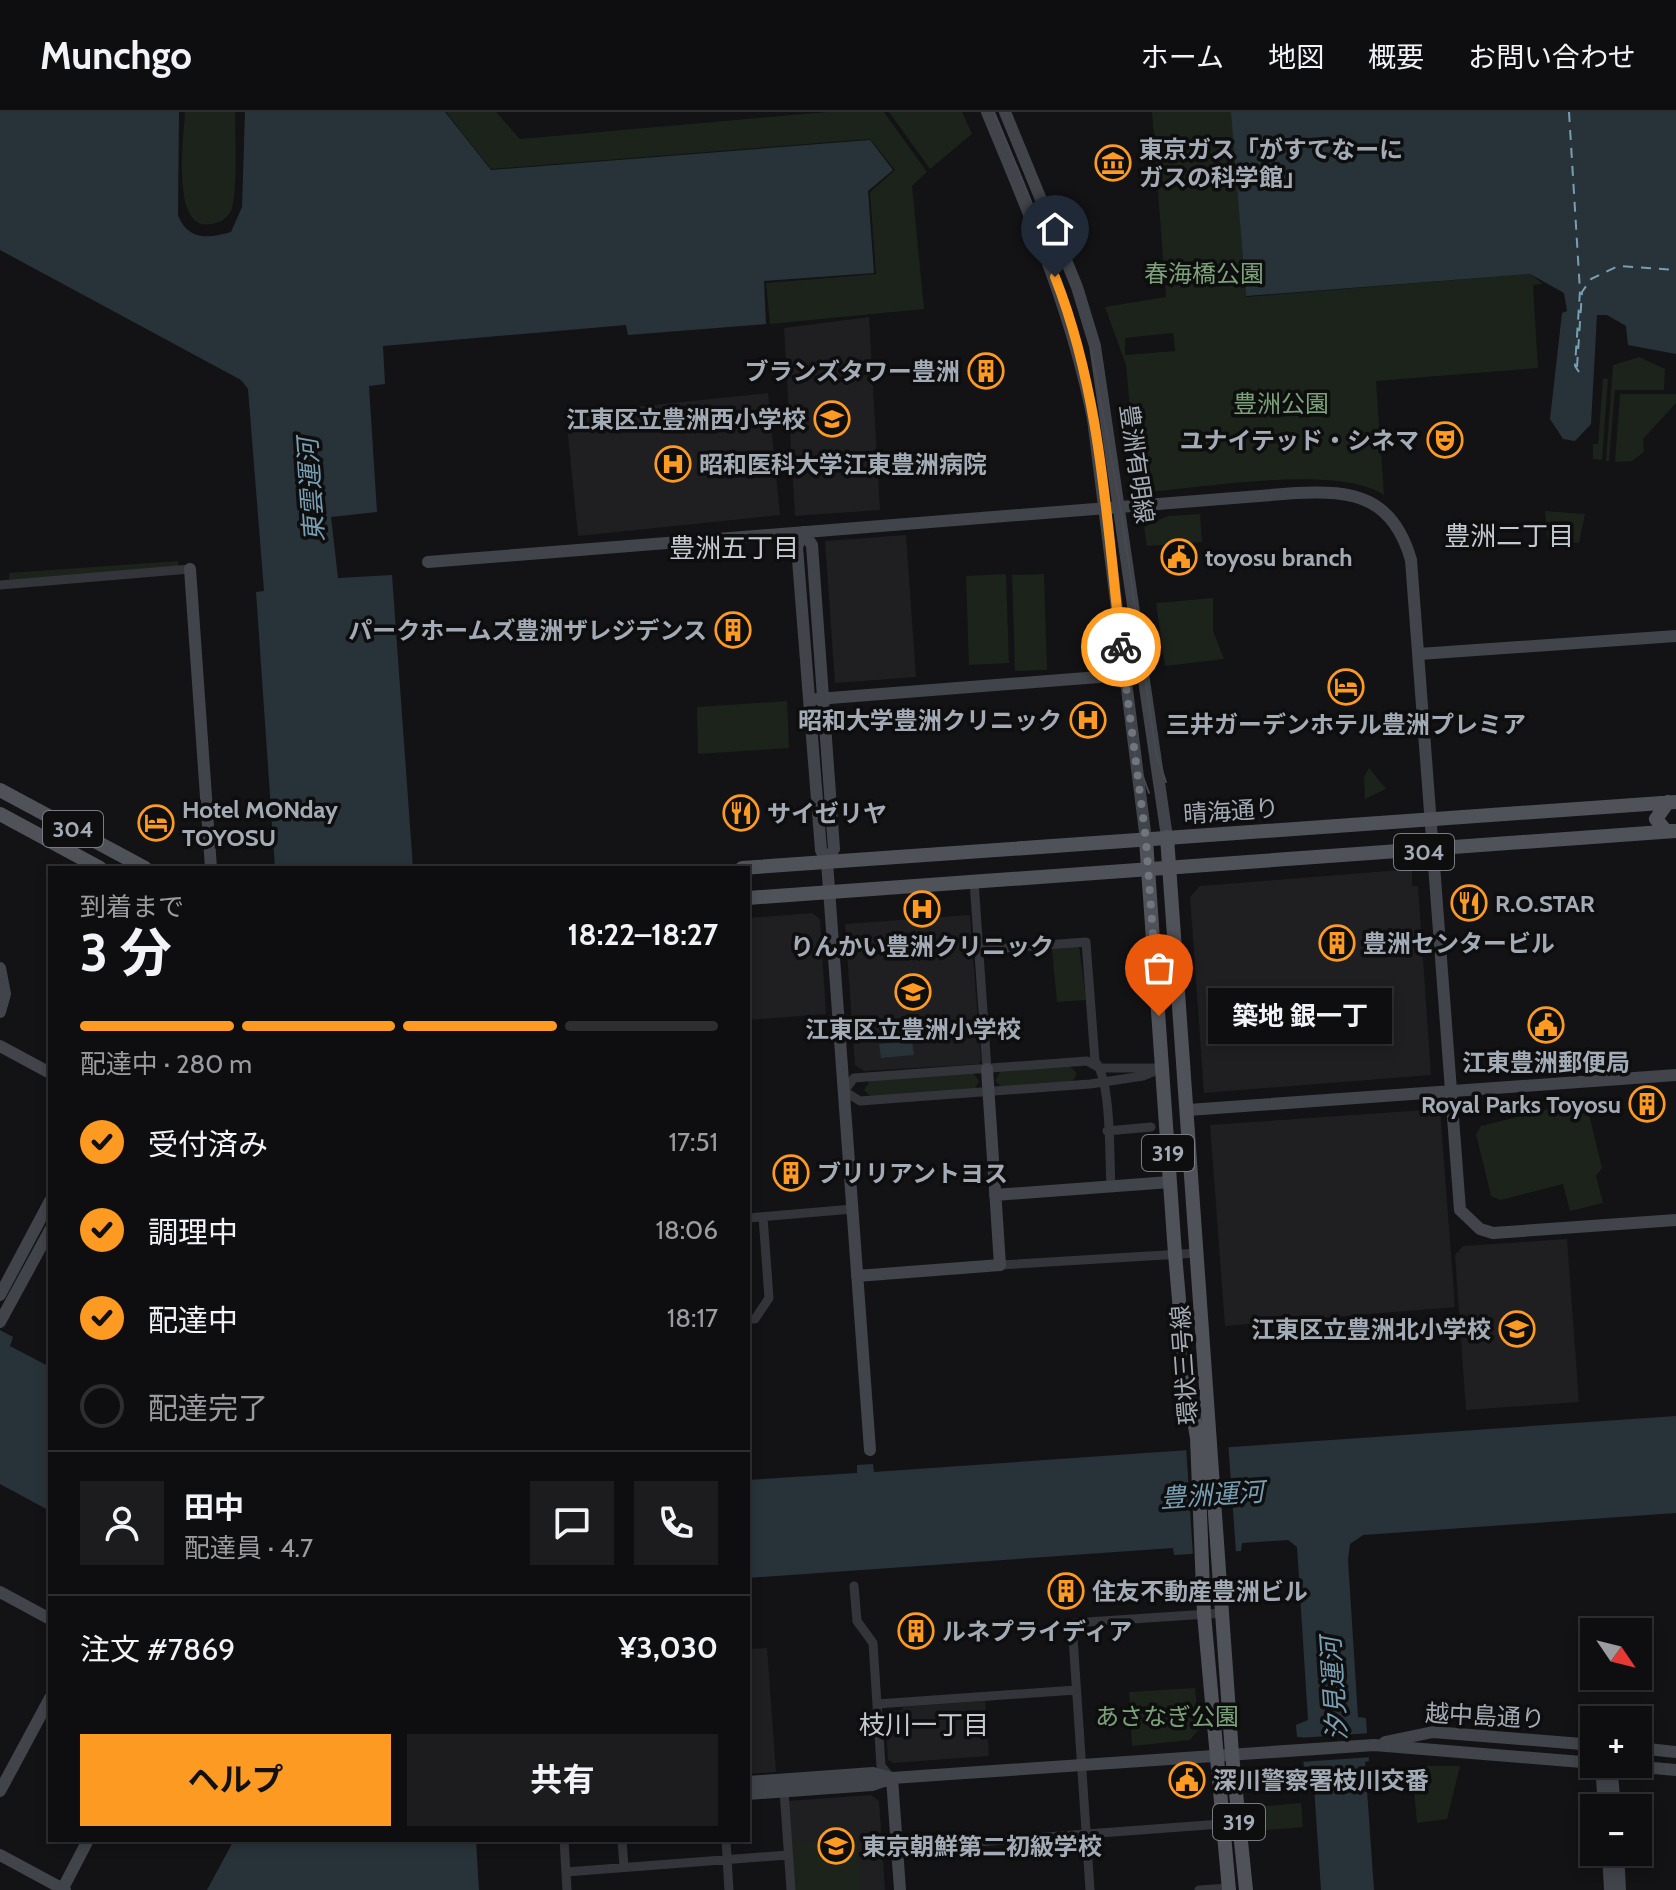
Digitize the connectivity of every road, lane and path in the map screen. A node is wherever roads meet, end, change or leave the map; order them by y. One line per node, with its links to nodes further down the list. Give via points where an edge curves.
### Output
1 (987, 112): 4 (street, 豊洲有明線, via 1071,320 1093,419)
2 (1005, 112): 3 (street, 豊洲有明線, via 1086,315 1103,383)
3 (1121, 507): 4 (street); 10 (street, via 1325,491 1362,497 1395,522 1406,543); 21 (street, 豊洲有明線)
4 (1104, 508): 5 (street); 11 (street, 豊洲有明線)
5 (803, 532): 6 (street); 12 (street, via 812,545); 13 (street, via 797,547)
6 (428, 562)
7 (190, 569): 8 (street); 27 (street)
8 (0, 585)
9 (1676, 636): 10 (street)
10 (1419, 654): 18 (street)
11 (1125, 675): 12 (street); 22 (street, 豊洲有明線)
12 (824, 698): 13 (street); 24 (street, via 834,849)
13 (809, 700): 24 (street, via 821,850)
14 (0, 790): 26 (main road, 304)
15 (1672, 802): 16 (main road, 晴海通り / 304); 19 (main road, via 1656,819 1666,831)
16 (1618, 806): 18 (main road, 晴海通り / 304); 20 (main road, via 1633,811 1639,820)
17 (0, 814): 25 (main road, 304)
18 (1430, 819): 21 (main road, 晴海通り / 304); 23 (street)
19 (1674, 831): 20 (main road, 304)
20 (1621, 835): 23 (main road, 304)
21 (1167, 837): 22 (main road, 晴海通り / 304); 29 (main road, 環状三号線 / 319)
22 (1146, 840): 24 (main road, 晴海通り / 304); 30 (main road, 環状三号線 / 319)
23 (1432, 851): 29 (main road, 304); 47 (street)
24 (827, 862): 28 (main road, 晴海通り / 304); 32 (street)
25 (96, 866)
26 (141, 866)
27 (211, 866)
28 (750, 867)
29 (1171, 867): 30 (main road, 304); 38 (main road, 環状三号線 / 319)
30 (1149, 868): 31 (main road, 304); 40 (main road, 環状三号線 / 319)
31 (974, 881): 32 (main road, 304); 34 (street)
32 (830, 892): 33 (main road, 304); 45 (street)
33 (750, 898)
34 (979, 950): 39 (street, via 1086,942 1095,1061); 41 (street)
35 (0, 968): 36 (street, via 5,994)
36 (0, 1012)
37 (0, 1046): 42 (street)
38 (1185, 1066): 40 (street); 48 (main road, 環状三号線 / 319)
39 (1100, 1068): 40 (street); 41 (street, via 1087,1061); 44 (street)
40 (1162, 1068): 44 (street, via 1143,1076); 51 (main road, 環状三号線 / 319)
41 (987, 1069): 45 (street, via 854,1078); 46 (street)
42 (48, 1072)
43 (1676, 1075): 47 (street)
44 (1102, 1080): 46 (street); 50 (street)
45 (844, 1091): 46 (street, via 860,1101); 55 (street)
46 (988, 1092): 53 (street)
47 (1449, 1092): 48 (street); 58 (street, via 1457,1197 1460,1210 1480,1229 1493,1233)
48 (1188, 1110): 60 (main road, 環状三号線 / 319)
49 (1151, 1127): 50 (street)
50 (1107, 1131): 52 (street)
51 (1170, 1182): 52 (street); 61 (main road, 環状三号線 / 319)
52 (1111, 1186): 53 (street)
53 (995, 1195): 62 (street)
54 (48, 1205): 64 (street)
55 (853, 1209): 56 (street); 63 (street)
56 (763, 1217): 57 (street); 65 (street, via 769,1298)
57 (750, 1218)
58 (1676, 1220)
59 (48, 1234): 66 (street)
60 (1198, 1253): 61 (street); 67 (main road, 環状三号線 / 319)
61 (1175, 1254): 62 (street); 67 (main road, 環状三号線 / 319, via 1185,1368)
62 (1000, 1265): 63 (street)
63 (857, 1276): 68 (street)
64 (0, 1295)
65 (750, 1319)
66 (0, 1322)
67 (1204, 1438): 69 (main road, 環状三号線 / 319)
68 (870, 1450)
69 (1212, 1556): 72 (main road, 環状三号線 / 319); 73 (main road, 環状三号線 / 319)
70 (854, 1586): 77 (street, via 857,1621 873,1643)
71 (0, 1592): 74 (street)
72 (1223, 1613): 73 (street); 82 (main road, 環状三号線 / 319)
73 (1204, 1614): 75 (street, via 1072,1623); 83 (main road, 環状三号線 / 319)
74 (48, 1618)
75 (1076, 1690): 77 (street); 85 (street)
76 (48, 1702): 90 (street)
77 (877, 1704): 88 (street, via 881,1766)
78 (1580, 1744): 79 (street, 越中島通り, via 1433,1732)
79 (1374, 1745): 82 (street, 越中島通り); 84 (street, 越中島通り)
80 (1652, 1749): 81 (street)
81 (1676, 1752)
82 (1232, 1754): 83 (street, 越中島通り); 115 (main road, 環状三号線 / 319)
83 (1216, 1755): 85 (street, 越中島通り); 93 (main road, 環状三号線 / 319)
84 (1580, 1762)
85 (1081, 1766): 88 (street, 越中島通り); 94 (street)
86 (1652, 1768): 87 (street)
87 (1676, 1770)
88 (892, 1778): 89 (street, via 873,1773); 91 (street, via 872,1785); 99 (street)
89 (750, 1782)
90 (0, 1791)
91 (784, 1791): 92 (street); 101 (street)
92 (750, 1794)
93 (1221, 1824): 94 (street); 107 (main road, 環状三号線 / 319)
94 (1086, 1834): 99 (street); 113 (street)
95 (87, 1842): 108 (street)
96 (564, 1842): 106 (street)
97 (622, 1842): 105 (street)
98 (726, 1842): 102 (street)
99 (897, 1848): 112 (street)
100 (0, 1855): 108 (street)
101 (788, 1855): 102 (street); 111 (street)
102 (727, 1860): 105 (street); 110 (street)
103 (1609, 1866): 116 (street)
104 (1619, 1866): 117 (street)
105 (624, 1867): 106 (street)
106 (566, 1872): 109 (street)
107 (1229, 1889): 114 (street)
108 (63, 1890)
109 (567, 1890)
110 (729, 1890)
111 (791, 1890)
112 (900, 1890)
113 (1090, 1890)
114 (1199, 1890)
115 (1246, 1890)
116 (1610, 1890)
117 (1620, 1890)

